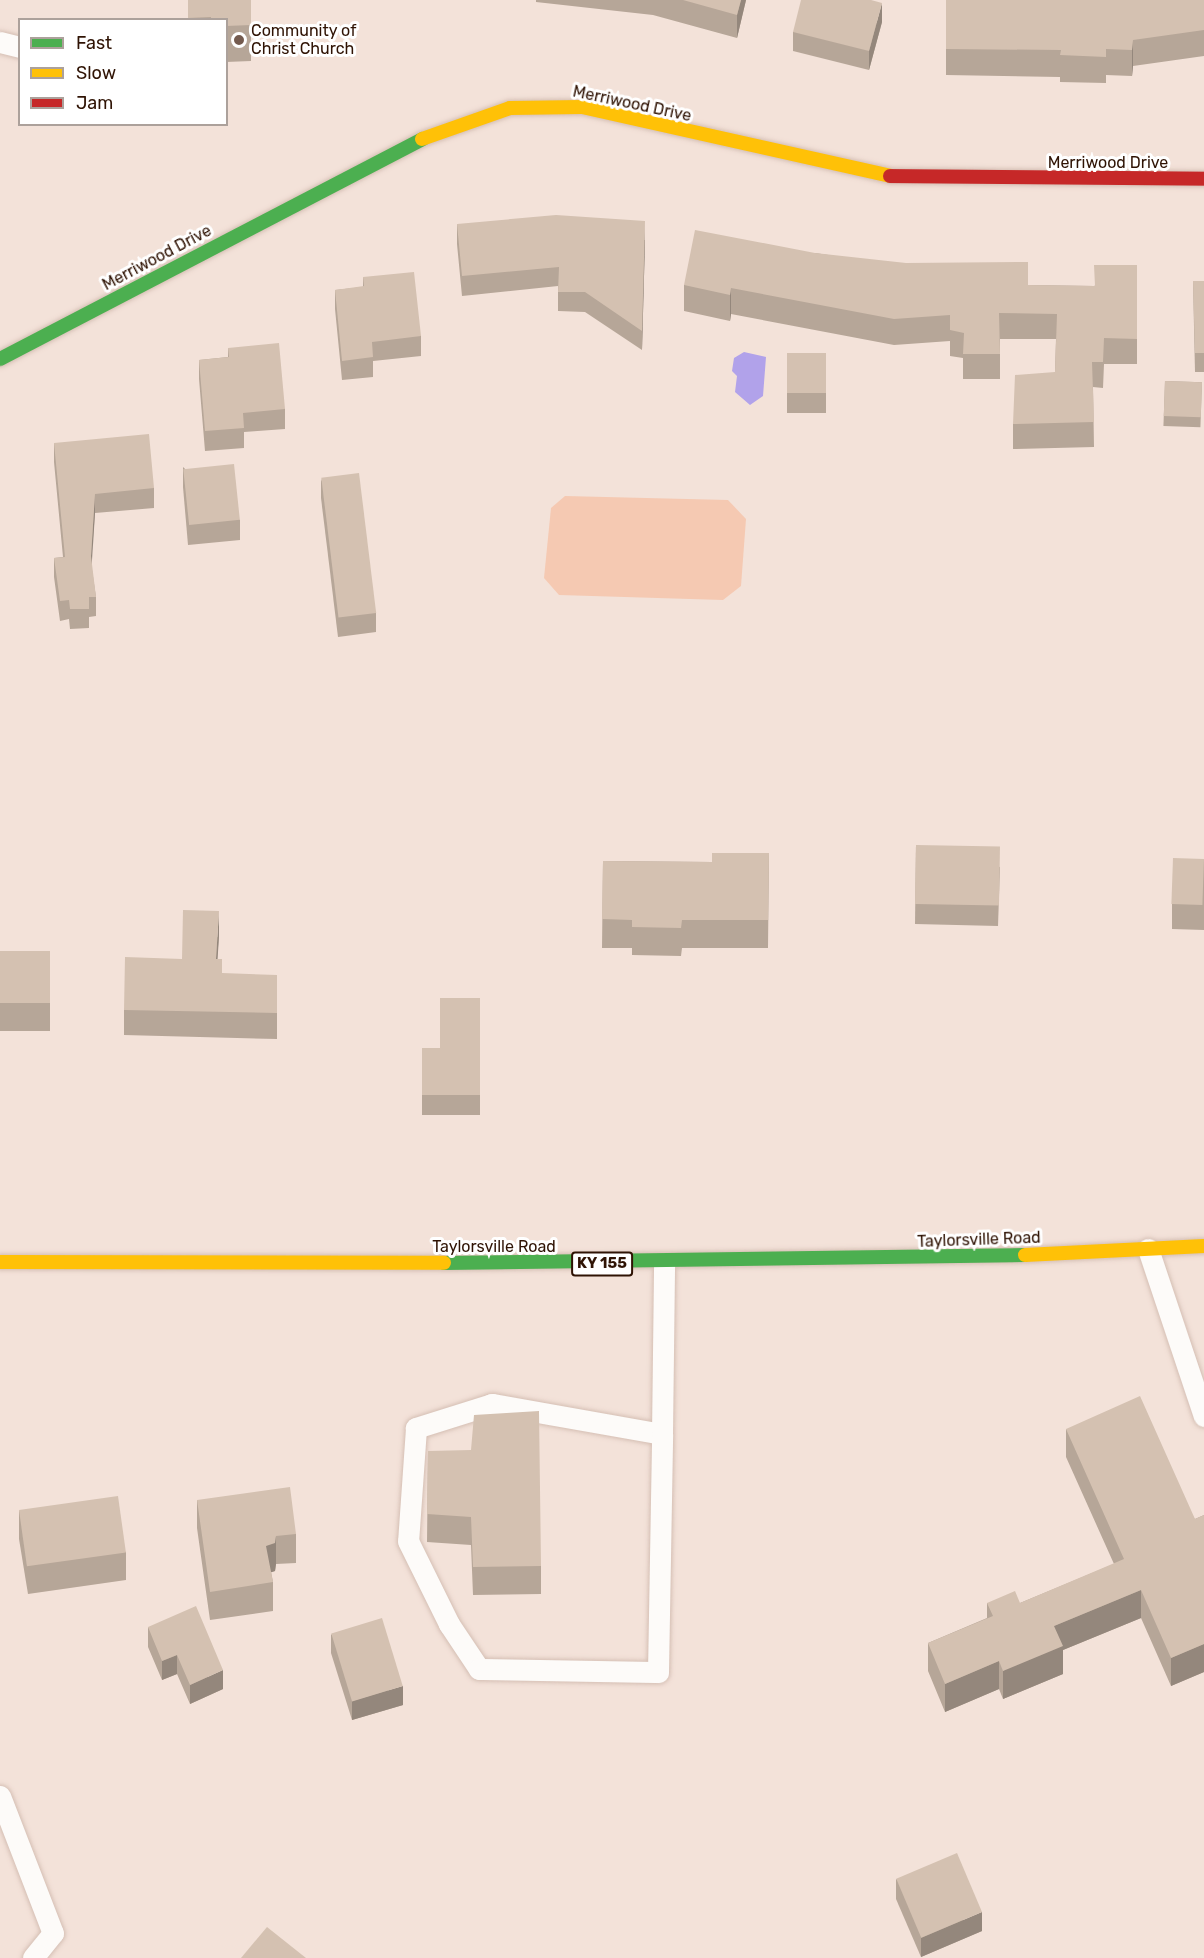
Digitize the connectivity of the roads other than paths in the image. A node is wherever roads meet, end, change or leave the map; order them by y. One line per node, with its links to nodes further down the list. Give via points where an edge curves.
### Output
1 (0, 42): 2 (lane)
2 (18, 46)
3 (1204, 179): 4 (street, Merriwood Drive, via 870,176 582,107 510,108 425,136)
4 (0, 359)
5 (1204, 1246): 6 (street, Taylorsville Road / KY 155)
6 (1148, 1249): 8 (street, Taylorsville Road / KY 155); 9 (lane)
7 (0, 1262): 8 (street, Taylorsville Road / KY 155)
8 (664, 1263): 10 (lane)
9 (1204, 1416)
10 (662, 1434): 10 (lane, via 492,1404 416,1428 408,1541 449,1624 479,1669 658,1672)
11 (0, 1796): 12 (lane, via 53,1933)
12 (33, 1958)

